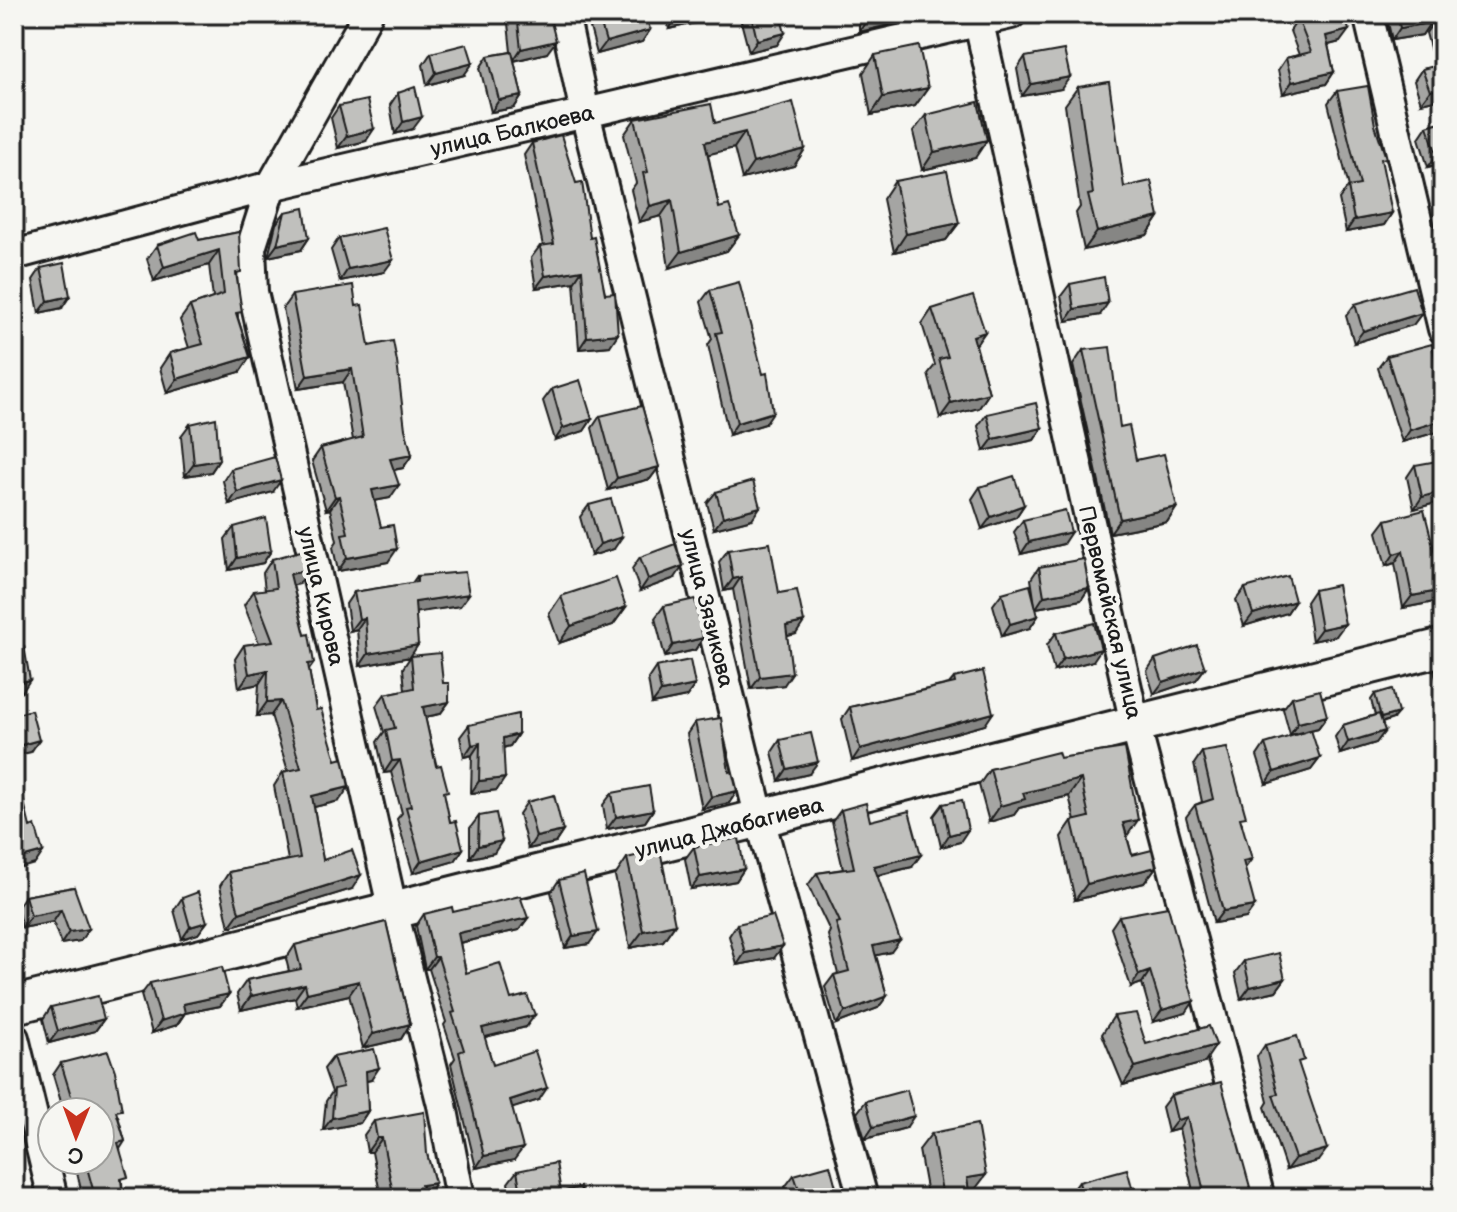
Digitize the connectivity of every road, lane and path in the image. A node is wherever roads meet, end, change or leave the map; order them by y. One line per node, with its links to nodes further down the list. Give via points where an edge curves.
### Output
1 (368, 14): 7 (street, улица Кирова)
2 (564, 14): 6 (street, улица Зязикова)
3 (1011, 14): 5 (street, улица Балкоева)
4 (1368, 14): 9 (street)
5 (977, 18): 6 (street, улица Балкоева); 11 (street, Первомайская улица)
6 (585, 113): 7 (street, улица Балкоева); 12 (street, улица Зязикова)
7 (271, 186): 8 (street, улица Балкоева); 13 (street, улица Кирова, via 251,248 253,292)
8 (14, 255)
9 (1443, 329)
10 (1443, 647): 11 (main road, улица Джабагиева)
11 (1135, 724): 12 (main road, улица Джабагиева); 19 (street, Первомайская улица)
12 (760, 819): 13 (main road, улица Джабагиева); 18 (street, улица Зязикова)
13 (393, 911): 14 (main road, улица Джабагиева); 17 (street, улица Кирова)
14 (14, 1005)
15 (14, 1038): 16 (street)
16 (53, 1198)
17 (460, 1198)
18 (863, 1198)
19 (1260, 1198)

